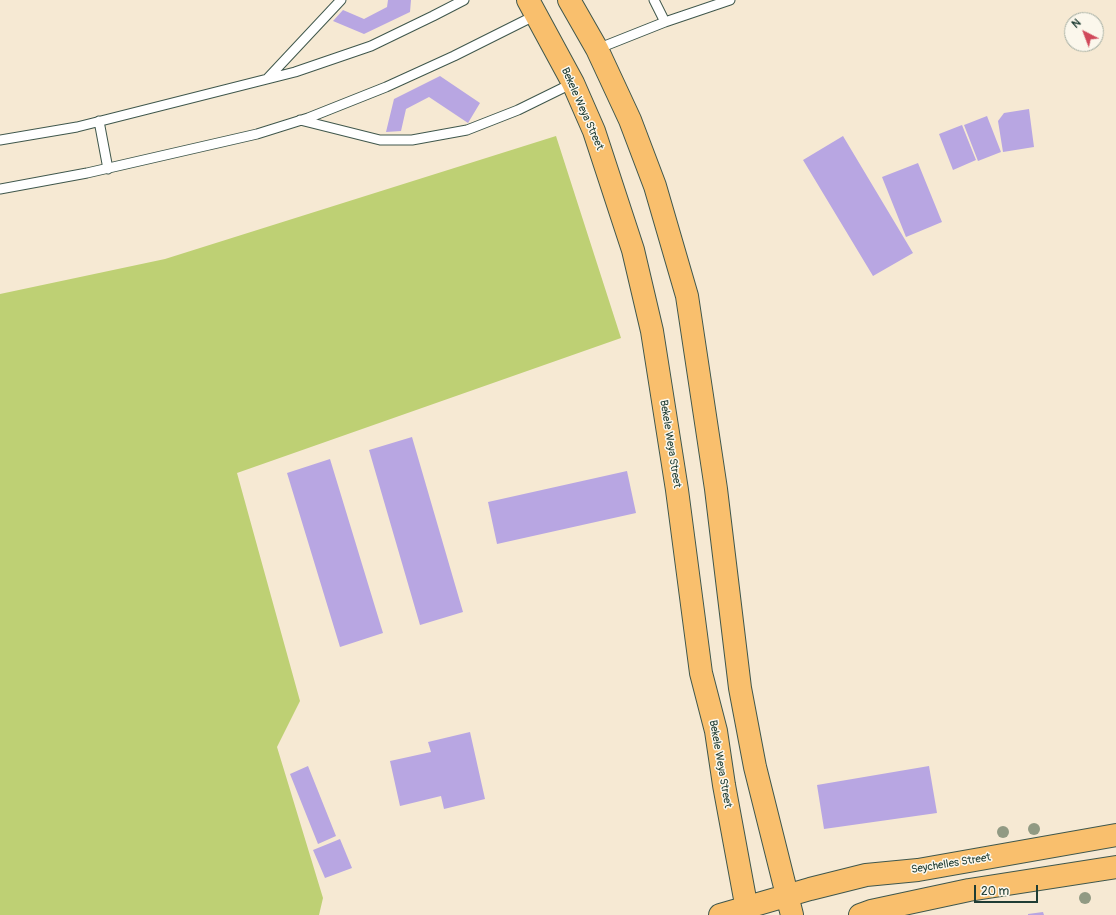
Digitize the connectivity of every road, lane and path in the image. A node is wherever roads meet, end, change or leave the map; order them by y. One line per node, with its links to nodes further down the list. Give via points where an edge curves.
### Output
1 (341, 0): 9 (lane)
2 (464, 0): 9 (lane, via 371,46)
3 (569, 0): 8 (main road)
4 (654, 0): 7 (lane)
5 (729, 0): 7 (lane)
6 (532, 7): 10 (main road, Bekele Weya Street); 11 (lane, via 447,60)
7 (665, 22): 8 (lane)
8 (597, 48): 18 (main road, via 630,120 655,186 687,296 716,489 740,688)
9 (267, 80): 12 (lane)
10 (573, 83): 11 (lane, via 518,110 467,130 412,140 380,140); 19 (main road, Bekele Weya Street, via 594,131 633,250 652,332 677,490 701,673 716,731)
11 (300, 120): 14 (lane, via 257,134)
12 (99, 121): 13 (lane); 14 (lane)
13 (0, 140)
14 (108, 168): 15 (lane)
15 (0, 189)
16 (1116, 835): 18 (main road, Seychelles Street, via 918,870 866,875)
17 (1116, 867): 21 (main road, via 969,890)
18 (789, 905): 19 (main road, Seychelles Street)
19 (747, 911): 20 (main road, Seychelles Street)
20 (720, 915)
21 (860, 915)

